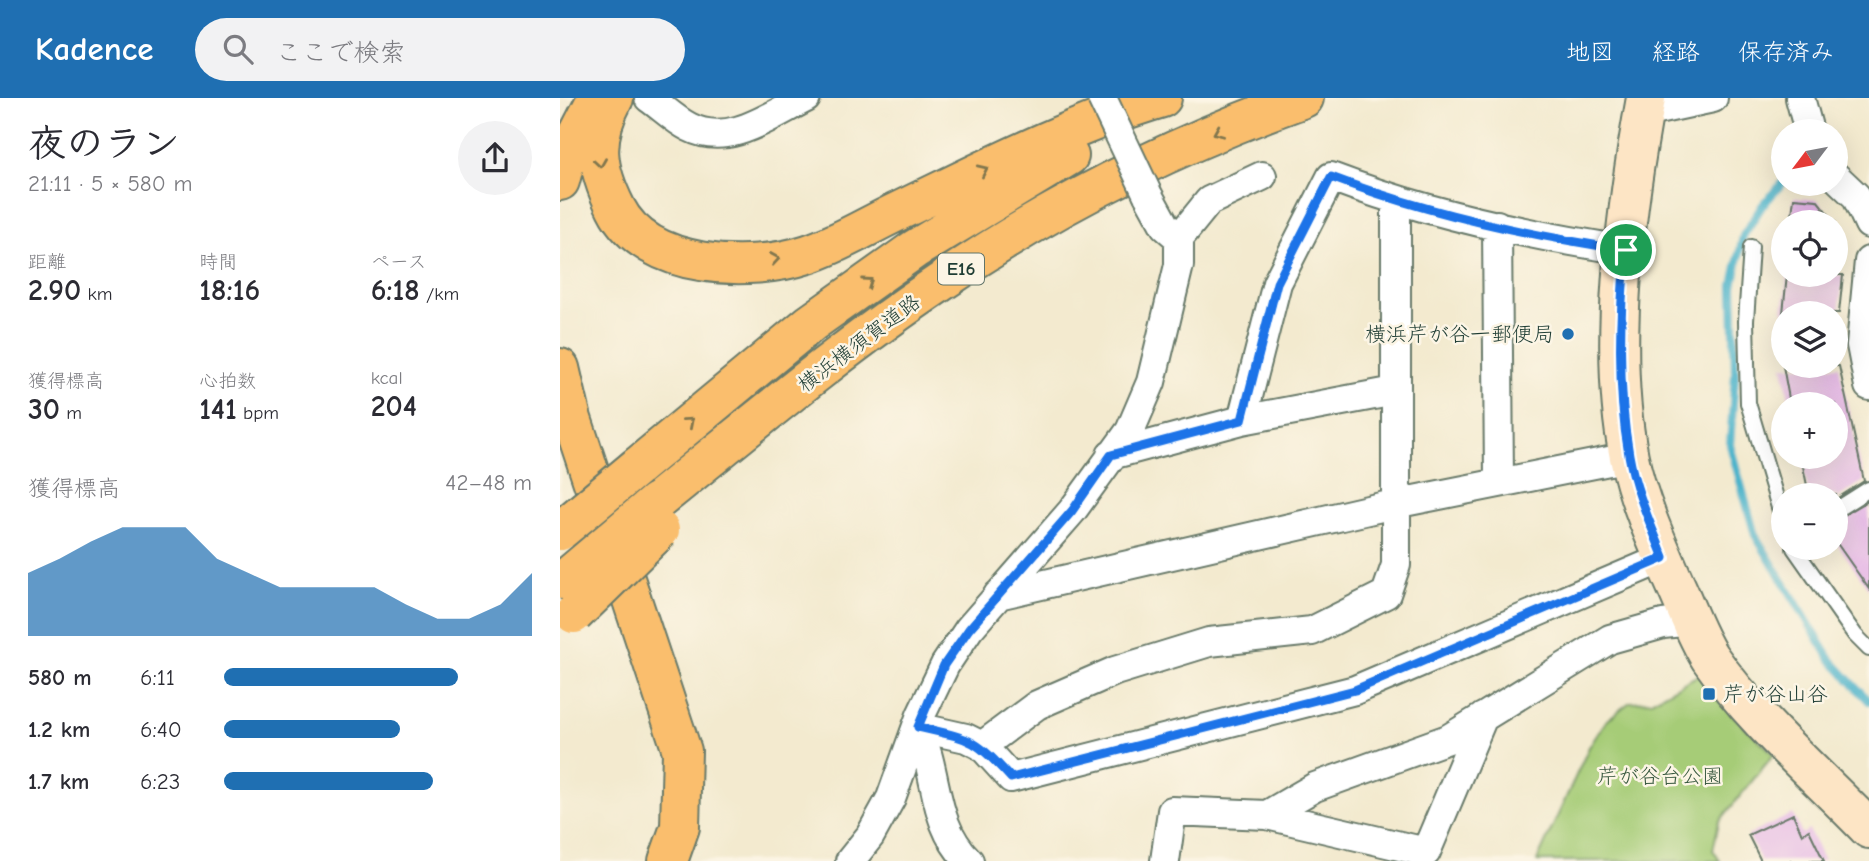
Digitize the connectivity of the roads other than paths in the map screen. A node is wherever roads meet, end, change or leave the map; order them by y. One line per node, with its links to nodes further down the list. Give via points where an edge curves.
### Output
1 (568, 98): 13 (highway)
2 (598, 98): 16 (highway, via 566,158)
3 (614, 98): 6 (highway, one-way to 6, via 597,141 603,183 620,215 652,245 698,262 752,263 807,254 993,166 1123,109)
4 (806, 98): 11 (street, via 753,125 713,134 689,127)
5 (1102, 98): 21 (street, bridge, via 1165,226)
6 (1162, 98)
7 (1188, 98): 38 (highway, 横浜横須賀道路 / E16, one-way to 7, bridge, via 800,331 915,249 1074,153)
8 (1304, 98): 42 (highway, 横浜横須賀道路 / E16, one-way to 42, bridge, via 1095,189 940,282 841,354)
9 (1713, 98): 12 (street)
10 (1800, 98): 14 (street)
11 (657, 103)
12 (1645, 106): 23 (street)
13 (560, 116)
14 (1806, 119)
15 (1262, 176): 21 (street, via 1209,201)
16 (560, 181)
17 (1848, 188): 19 (street)
18 (1396, 201): 20 (street); 28 (street); 29 (street, via 1331,177 1277,283)
19 (1869, 224)
20 (1497, 225): 23 (street); 33 (street)
21 (1180, 238): 31 (street, via 1179,265 1150,382 1130,431)
22 (1751, 247): 34 (lane, via 1746,321 1748,403)
23 (1626, 250): 32 (street, via 1620,314 1621,386)
24 (1869, 261): 25 (street)
25 (1865, 343): 27 (street)
26 (560, 368): 51 (highway, via 572,419 682,751 680,827)
27 (1869, 386)
28 (1395, 391): 29 (street); 37 (street)
29 (1242, 420): 31 (street)
30 (560, 448): 50 (highway, via 659,734 665,804)
31 (1111, 455): 41 (street, via 1072,511)
32 (1629, 457): 33 (street); 39 (street)
33 (1499, 481): 37 (street)
34 (1772, 483)
35 (1869, 489): 36 (lane)
36 (1848, 502)
37 (1394, 504): 41 (street); 47 (street, via 1396,565 1386,594 1312,631 1209,642 1115,671 1037,705)
38 (560, 531)
39 (1664, 558): 43 (street); 47 (street, via 1355,690 1011,778)
40 (1802, 560): 44 (lane)
41 (998, 595): 46 (street, via 944,665)
42 (565, 602)
43 (1692, 621): 45 (street, via 1610,639); 49 (street, via 1711,658 1747,701)
44 (1869, 649)
45 (1483, 717): 48 (street, via 1448,738 1315,787); 48 (street, via 1426,852)
46 (918, 727): 47 (street); 52 (street, via 891,798); 53 (street, via 929,751 943,825)
47 (982, 746)
48 (1266, 815): 54 (street, via 1172,811)
49 (1869, 829)
50 (652, 861)
51 (668, 861)
52 (850, 861)
53 (969, 861)
54 (1165, 861)

